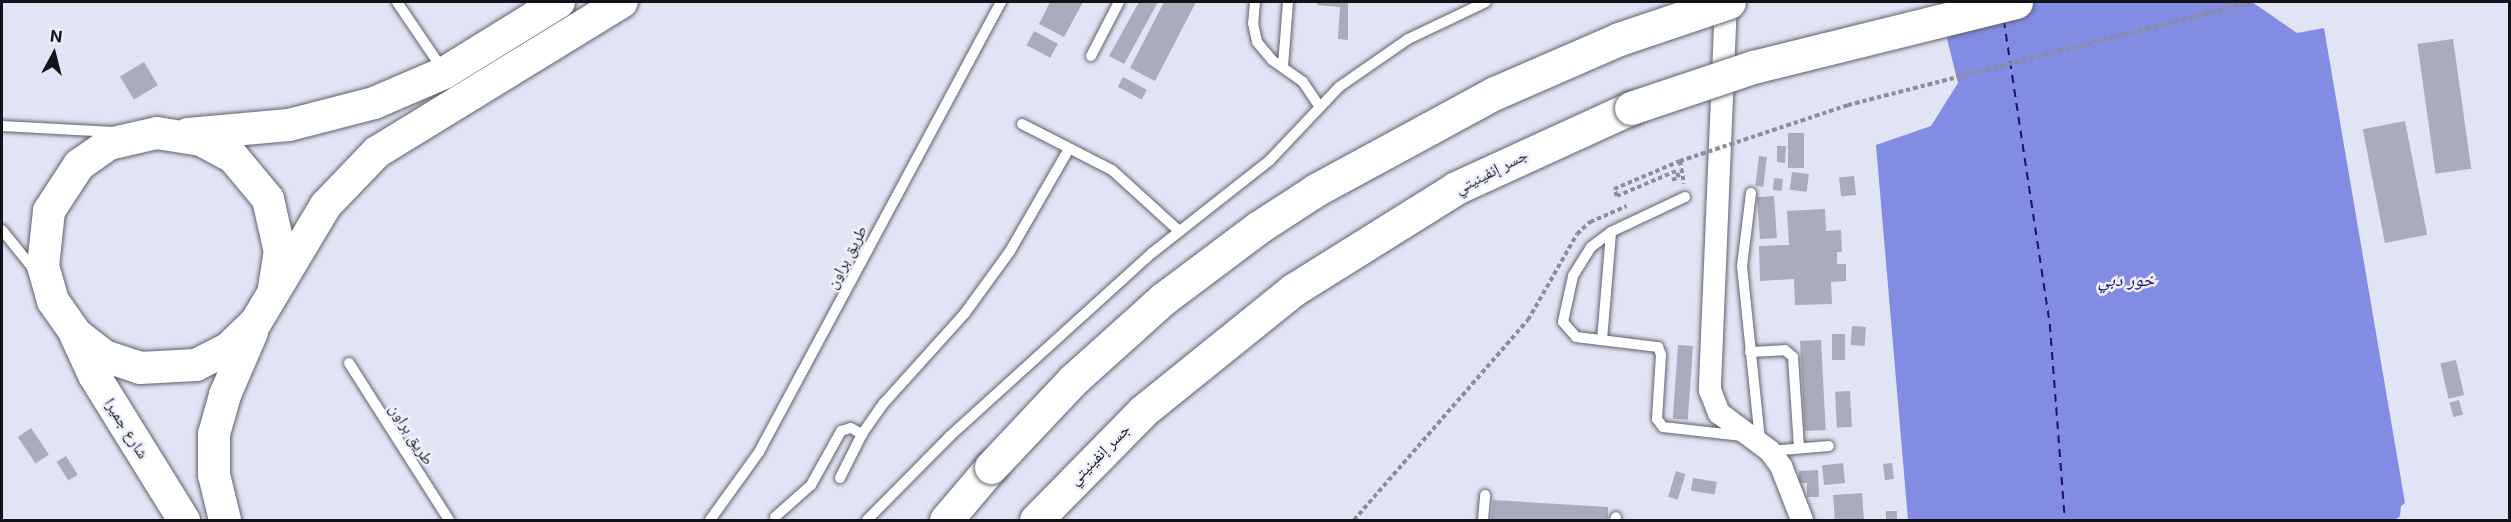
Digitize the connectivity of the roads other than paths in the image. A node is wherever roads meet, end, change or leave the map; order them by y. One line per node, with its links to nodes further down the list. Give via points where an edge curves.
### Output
1 (397, 2): 13 (lane)
2 (560, 2): 13 (street)
3 (622, 2): 26 (street, via 377,152 326,205 299,256)
4 (1001, 2): 43 (lane, طريق براون, via 759,452)
5 (1119, 2): 11 (lane)
6 (1255, 2): 12 (lane, via 1253,23 1257,42 1272,60)
7 (1288, 2): 12 (lane)
8 (1486, 2): 14 (lane, via 1384,53)
9 (1727, 2): 33 (street, via 1710,390 1719,413); 45 (highway, bridge, via 1619,39 1495,93 1316,190 1259,227 1163,299 1073,380)
10 (2016, 2): 38 (highway, جسر إنفينيتي, bridge, via 1815,50 1692,86 1572,132 1466,183 1346,254 1241,328 1143,411)
11 (1091, 56)
12 (1283, 66): 14 (lane, via 1303,82)
13 (444, 73): 18 (street, via 332,116 289,125)
14 (1319, 106): 23 (lane, via 1270,160)
15 (1022, 124): 19 (lane)
16 (2, 126): 17 (lane)
17 (145, 134): 18 (street); 25 (street, via 93,154 56,194 43,238)
18 (183, 135): 26 (street, via 233,157 268,199 279,243)
19 (1070, 149): 23 (lane, via 1123,177); 32 (lane, via 1010,251 965,313 900,383)
20 (1751, 193): 30 (lane, via 1742,266)
21 (1684, 197): 24 (lane)
22 (2, 230): 25 (lane)
23 (1179, 231): 44 (lane, via 950,435)
24 (1611, 232): 29 (lane); 29 (lane, via 1583,256 1562,316 1569,333)
25 (46, 283): 28 (street, via 53,302)
26 (274, 288): 27 (street)
27 (256, 322): 28 (street, via 213,358 168,369 122,363 104,356); 41 (street, via 225,395 214,434 214,475)
28 (75, 333): 40 (street, شارع جميرا, via 86,361)
29 (1602, 340): 33 (lane, via 1658,347 1661,355 1657,419 1663,427)
30 (1750, 352): 33 (lane); 35 (lane, via 1791,353)
31 (349, 363): 42 (lane, طريق براون)
32 (862, 434): 36 (lane); 39 (lane, via 848,428 841,430 811,485)
33 (1760, 444): 35 (lane); 47 (street, via 1789,481)
34 (1828, 446): 35 (lane)
35 (1799, 448)
36 (840, 478)
37 (1485, 495): 46 (lane)
38 (1045, 511)
39 (775, 517)
40 (184, 520)
41 (225, 520)
42 (449, 520)
43 (710, 520)
44 (867, 520)
45 (946, 520)
46 (1483, 520)
47 (1802, 520)

